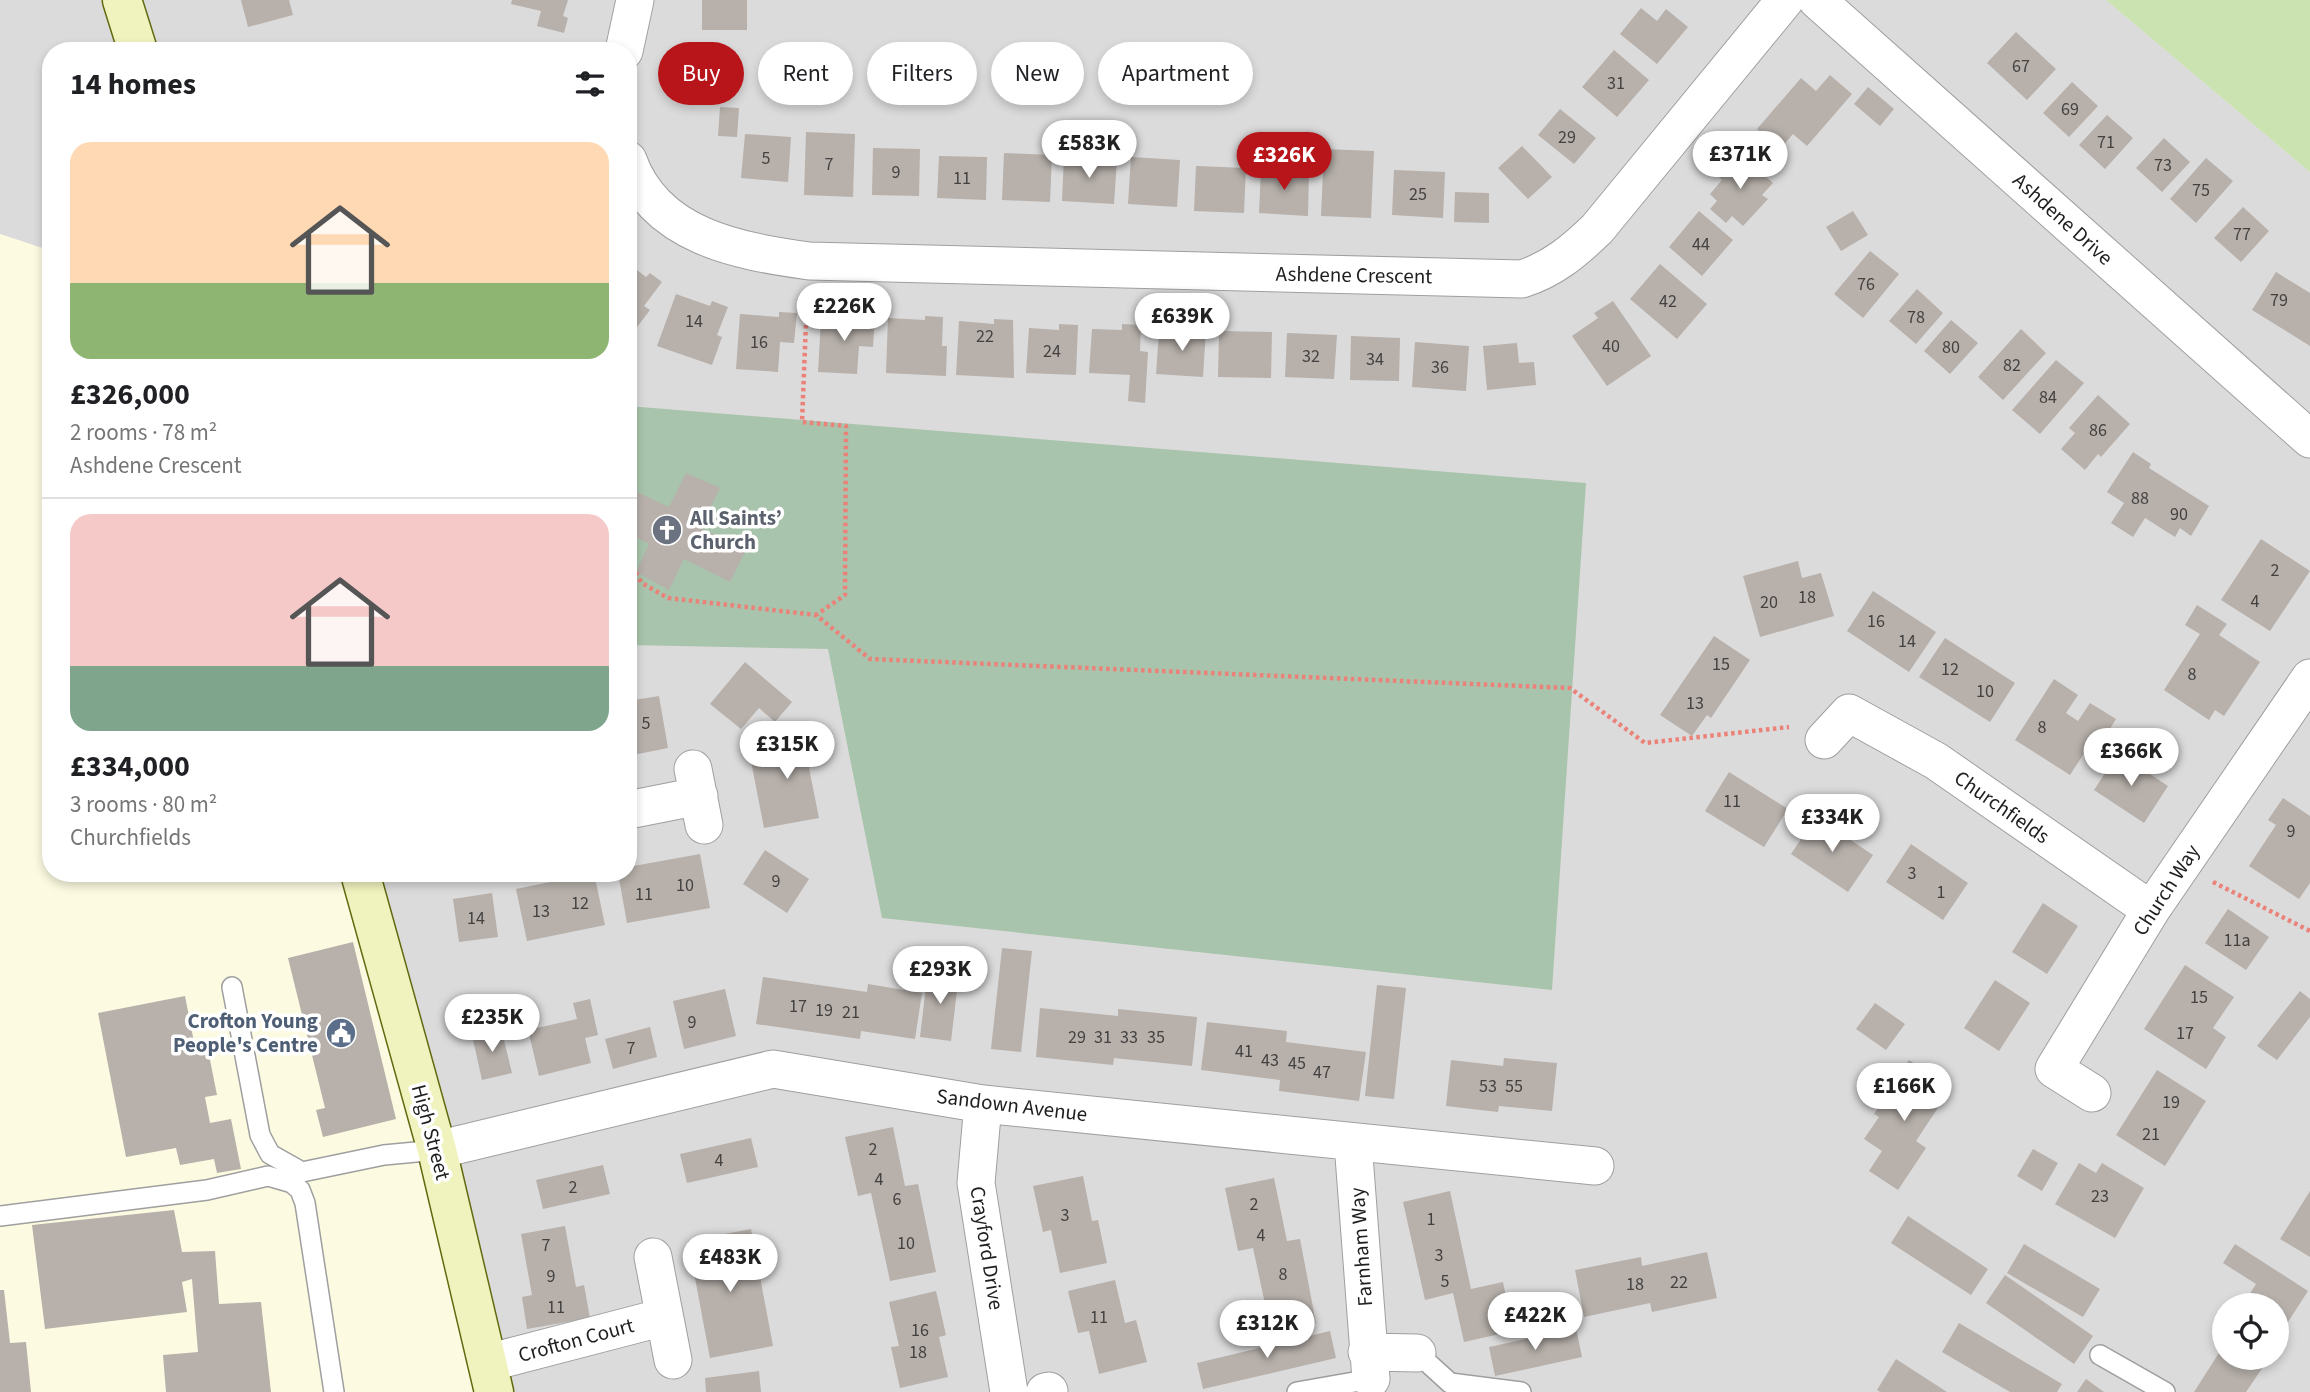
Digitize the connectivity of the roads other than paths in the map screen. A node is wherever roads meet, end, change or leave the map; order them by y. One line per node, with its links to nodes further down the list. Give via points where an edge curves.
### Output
1 (122, 0): 5 (street)
2 (635, 0): 6 (street)
3 (1785, 0): 7 (street, Ashdene Crescent, via 1597,229 1568,257 1522,279 809,261 742,251 700,236 663,212)
4 (1817, 0): 8 (street, Ashdene Drive)
5 (135, 42)
6 (626, 42)
7 (637, 179)
8 (2310, 439)
9 (2310, 678): 14 (street, Church Way)
10 (1824, 740): 14 (street, Churchfields, via 1835,704 1936,761)
11 (699, 797): 12 (street)
12 (637, 808)
13 (363, 882): 19 (street, High Street)
14 (2151, 910): 16 (street, Church Way, via 2054,1069)
15 (232, 987): 19 (lane, via 260,1135 270,1154 302,1172 384,1155)
16 (2092, 1093)
17 (983, 1104): 18 (street, Sandown Avenue); 19 (street, Sandown Avenue, via 773,1069); 30 (street, Crayford Drive, via 976,1182)
18 (1353, 1143): 20 (street, Sandown Avenue); 27 (street, Farnham Way)
19 (438, 1150): 28 (street, High Street)
20 (1595, 1166)
21 (0, 1216): 29 (lane, via 207,1190 268,1176 292,1183 305,1203)
22 (653, 1257): 23 (street, Crofton Court)
23 (664, 1317): 26 (street, Crofton Court); 28 (street, Crofton Court)
24 (1417, 1353): 27 (street); 32 (lane, via 1450,1383)
25 (2099, 1355): 33 (lane)
26 (673, 1360)
27 (1369, 1366): 31 (lane)
28 (490, 1377)
29 (334, 1392)
30 (1009, 1392)
31 (1297, 1392)
32 (1521, 1392)
33 (2165, 1392)

